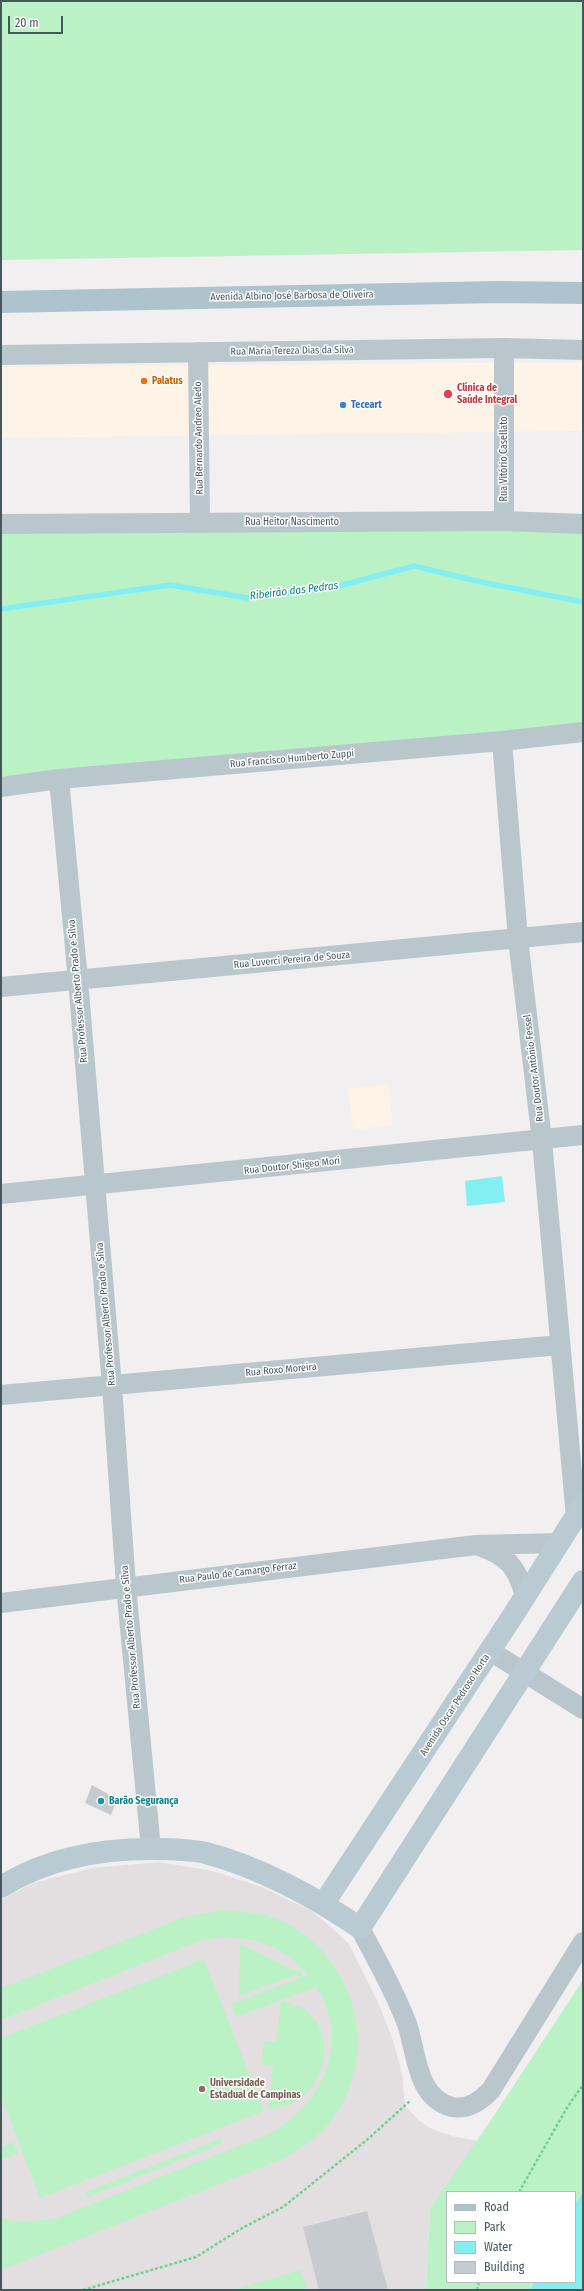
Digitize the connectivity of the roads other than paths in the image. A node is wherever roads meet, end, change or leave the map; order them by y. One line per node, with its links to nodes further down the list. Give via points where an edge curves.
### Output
1 (583, 293): 2 (main road, Avenida Albino José Barbosa de Oliveira, via 498,292)
2 (1, 302)
3 (504, 348): 4 (street, Rua Maria Tereza Dias da Silva); 5 (street, Rua Maria Tereza Dias da Silva); 7 (street, Rua Vitório Casellato)
4 (583, 350)
5 (198, 352): 6 (street, Rua Maria Tereza Dias da Silva); 8 (street, Rua Bernardo Andreo Aledo)
6 (1, 355)
7 (504, 521): 8 (street, Rua Heitor Nascimento); 10 (street, Rua Heitor Nascimento)
8 (200, 523): 9 (street, Rua Heitor Nascimento)
9 (1, 524)
10 (583, 524)
11 (583, 732): 12 (street, Rua Francisco Humberto Zuppi)
12 (502, 741): 13 (street, Rua Francisco Humberto Zuppi); 16 (street, Rua Doutor Antônio Fessel)
13 (59, 779): 14 (street, Rua Francisco Humberto Zuppi); 17 (street, Rua Professor Alberto Prado e Silva)
14 (1, 787)
15 (583, 932): 16 (street, Rua Luverci Pereira de Souza)
16 (518, 939): 17 (street, Rua Luverci Pereira de Souza); 20 (street, Rua Doutor Antônio Fessel)
17 (78, 980): 18 (street, Rua Luverci Pereira de Souza); 21 (street, Rua Professor Alberto Prado e Silva)
18 (1, 987)
19 (583, 1135): 20 (street, Rua Doutor Shigeo Mori)
20 (542, 1141): 21 (street, Rua Doutor Shigeo Mori); 23 (street, Rua Doutor Antônio Fessel)
21 (94, 1186): 22 (street, Rua Doutor Shigeo Mori); 24 (street, Rua Professor Alberto Prado e Silva)
22 (1, 1194)
23 (560, 1345): 24 (street, Rua Roxo Moreira); 25 (street, Rua Doutor Antônio Fessel)
24 (112, 1386): 26 (street, Rua Roxo Moreira); 32 (street, Rua Professor Alberto Prado e Silva)
25 (564, 1394): 27 (street, Rua Doutor Antônio Fessel, via 578,1424); 28 (street, Rua Doutor Antônio Fessel)
26 (1, 1395)
27 (583, 1428)
28 (579, 1511): 29 (main road, Avenida Oscar Pedroso Horta)
29 (559, 1543): 30 (street, Rua Paulo de Camargo Ferraz); 33 (main road, Avenida Oscar Pedroso Horta)
30 (476, 1545): 32 (street, Rua Paulo de Camargo Ferraz); 33 (street, Rua Paulo de Camargo Ferraz, via 497,1552 511,1564 520,1579)
31 (583, 1581): 36 (main road)
32 (126, 1586): 34 (street, Rua Paulo de Camargo Ferraz); 38 (street, Rua Professor Alberto Prado e Silva)
33 (525, 1596): 35 (main road, Avenida Oscar Pedroso Horta)
34 (1, 1603)
35 (490, 1651): 36 (street); 40 (main road, Avenida Oscar Pedroso Horta)
36 (525, 1674): 37 (street); 41 (main road)
37 (583, 1709)
38 (151, 1849): 39 (main road, via 129,1848 73,1856); 40 (main road, via 206,1853 270,1877)
39 (4, 1880)
40 (324, 1903): 41 (main road)
41 (360, 1928): 42 (street, via 407,2023 430,2096 441,2104 457,2108 483,2099 491,2090)
42 (583, 1942)

